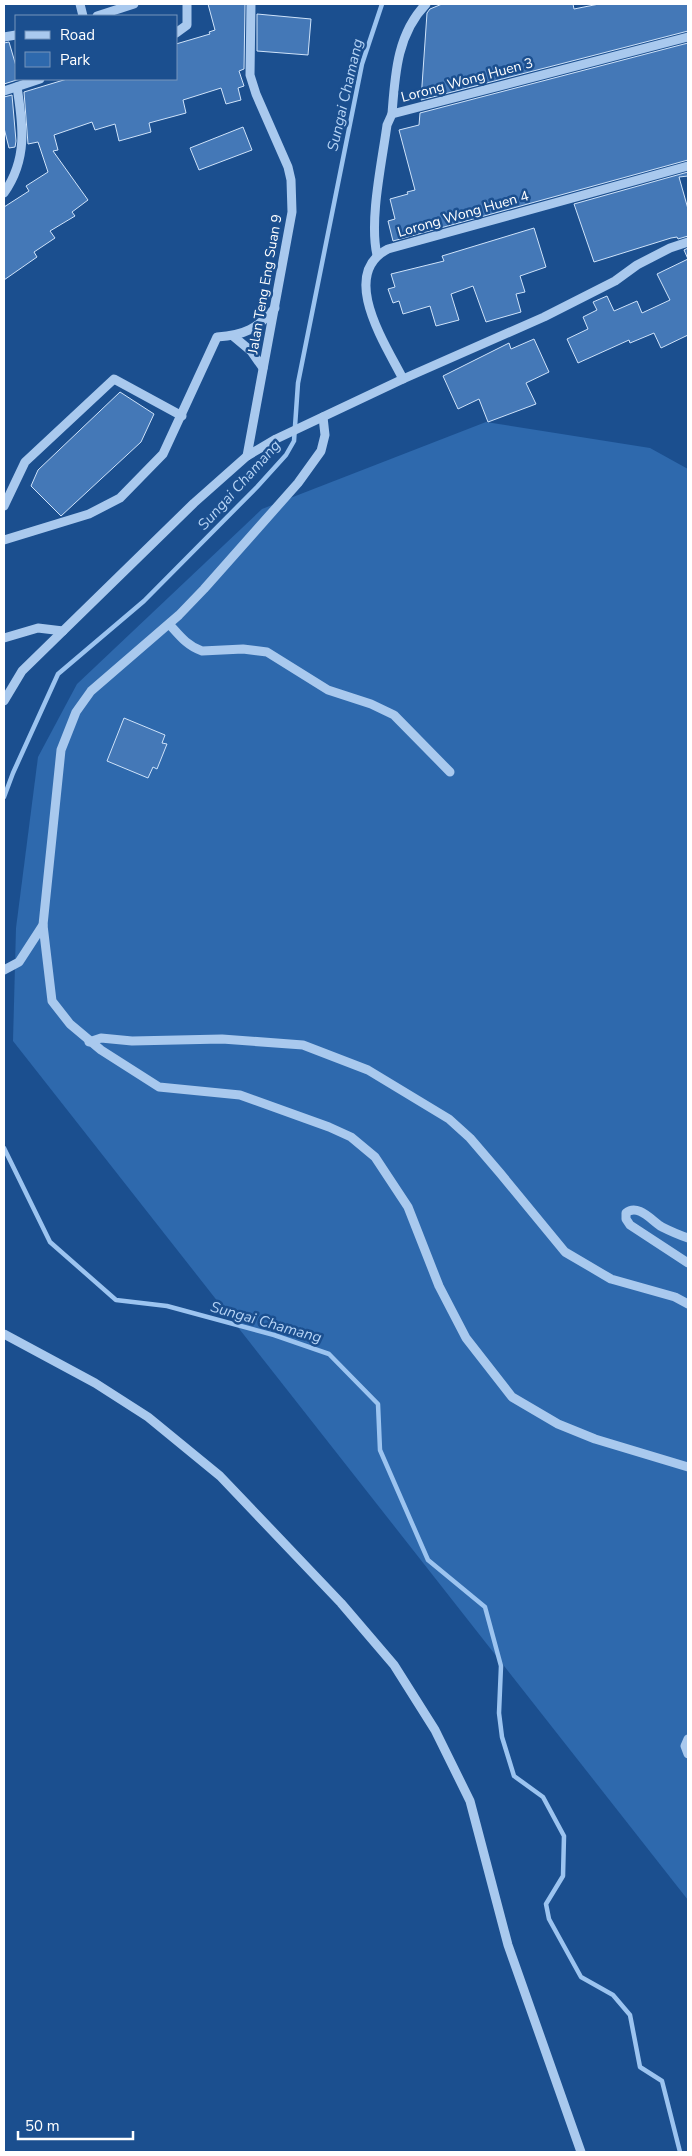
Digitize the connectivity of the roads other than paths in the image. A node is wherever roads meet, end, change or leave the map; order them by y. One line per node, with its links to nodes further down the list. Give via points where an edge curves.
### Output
1 (134, 4): 5 (street)
2 (187, 4): 7 (street, via 187,25)
3 (251, 4): 17 (street, Jalan Teng Eng Suan 9, via 250,75 291,180 292,212)
4 (426, 4): 12 (street, via 404,38 395,68)
5 (122, 6): 6 (street)
6 (100, 15)
7 (178, 32)
8 (688, 37): 12 (street, Lorong Wong Huen 3)
9 (36, 80): 10 (street)
10 (22, 83): 11 (street); 14 (street, via 23,143 16,170)
11 (4, 91)
12 (392, 114): 16 (street, Lorong Wong Huen 3, via 387,125 375,221)
13 (688, 166): 16 (street, Lorong Wong Huen 4)
14 (4, 194)
15 (688, 242): 20 (street, via 637,265 615,281 544,318)
16 (376, 255): 20 (street, via 369,266 366,286 368,308)
17 (275, 308): 18 (street, via 254,329); 19 (street, Jalan Teng Eng Suan 9)
18 (233, 336): 19 (street, via 252,351); 21 (street, via 217,336)
19 (263, 368): 23 (street, Jalan Teng Eng Suan 9)
20 (403, 379): 22 (street)
21 (182, 416): 24 (street, via 114,379 25,462); 25 (street, via 163,454 120,498 89,514)
22 (323, 417): 23 (street); 26 (street, via 324,440 312,466 204,590)
23 (247, 456): 27 (street)
24 (4, 506)
25 (4, 540)
26 (169, 624): 30 (street, via 196,649 267,652 328,690 385,710 394,715); 31 (street, via 91,691 67,732 61,750)
27 (63, 631): 28 (street, via 38,628); 29 (street, via 22,672)
28 (4, 638)
29 (4, 701)
30 (450, 772)
31 (43, 925): 32 (street, via 20,962); 33 (street, via 52,1001)
32 (4, 970)
33 (90, 1042): 36 (street, via 101,1038 132,1041 222,1039 303,1045 368,1070 449,1119 470,1138 565,1252 611,1279 675,1297); 38 (street, via 159,1087 240,1095 351,1137 375,1158 408,1207 439,1286 466,1338 512,1397 558,1424)
34 (688, 1238): 35 (street, via 635,1210 626,1213 630,1225)
35 (688, 1264)
36 (688, 1304)
37 (4, 1334): 41 (street, via 148,1417 220,1476 342,1603 394,1665 435,1730 470,1801 508,1944)
38 (688, 1467)
39 (688, 1739): 40 (street)
40 (688, 1754)
41 (581, 2152)

